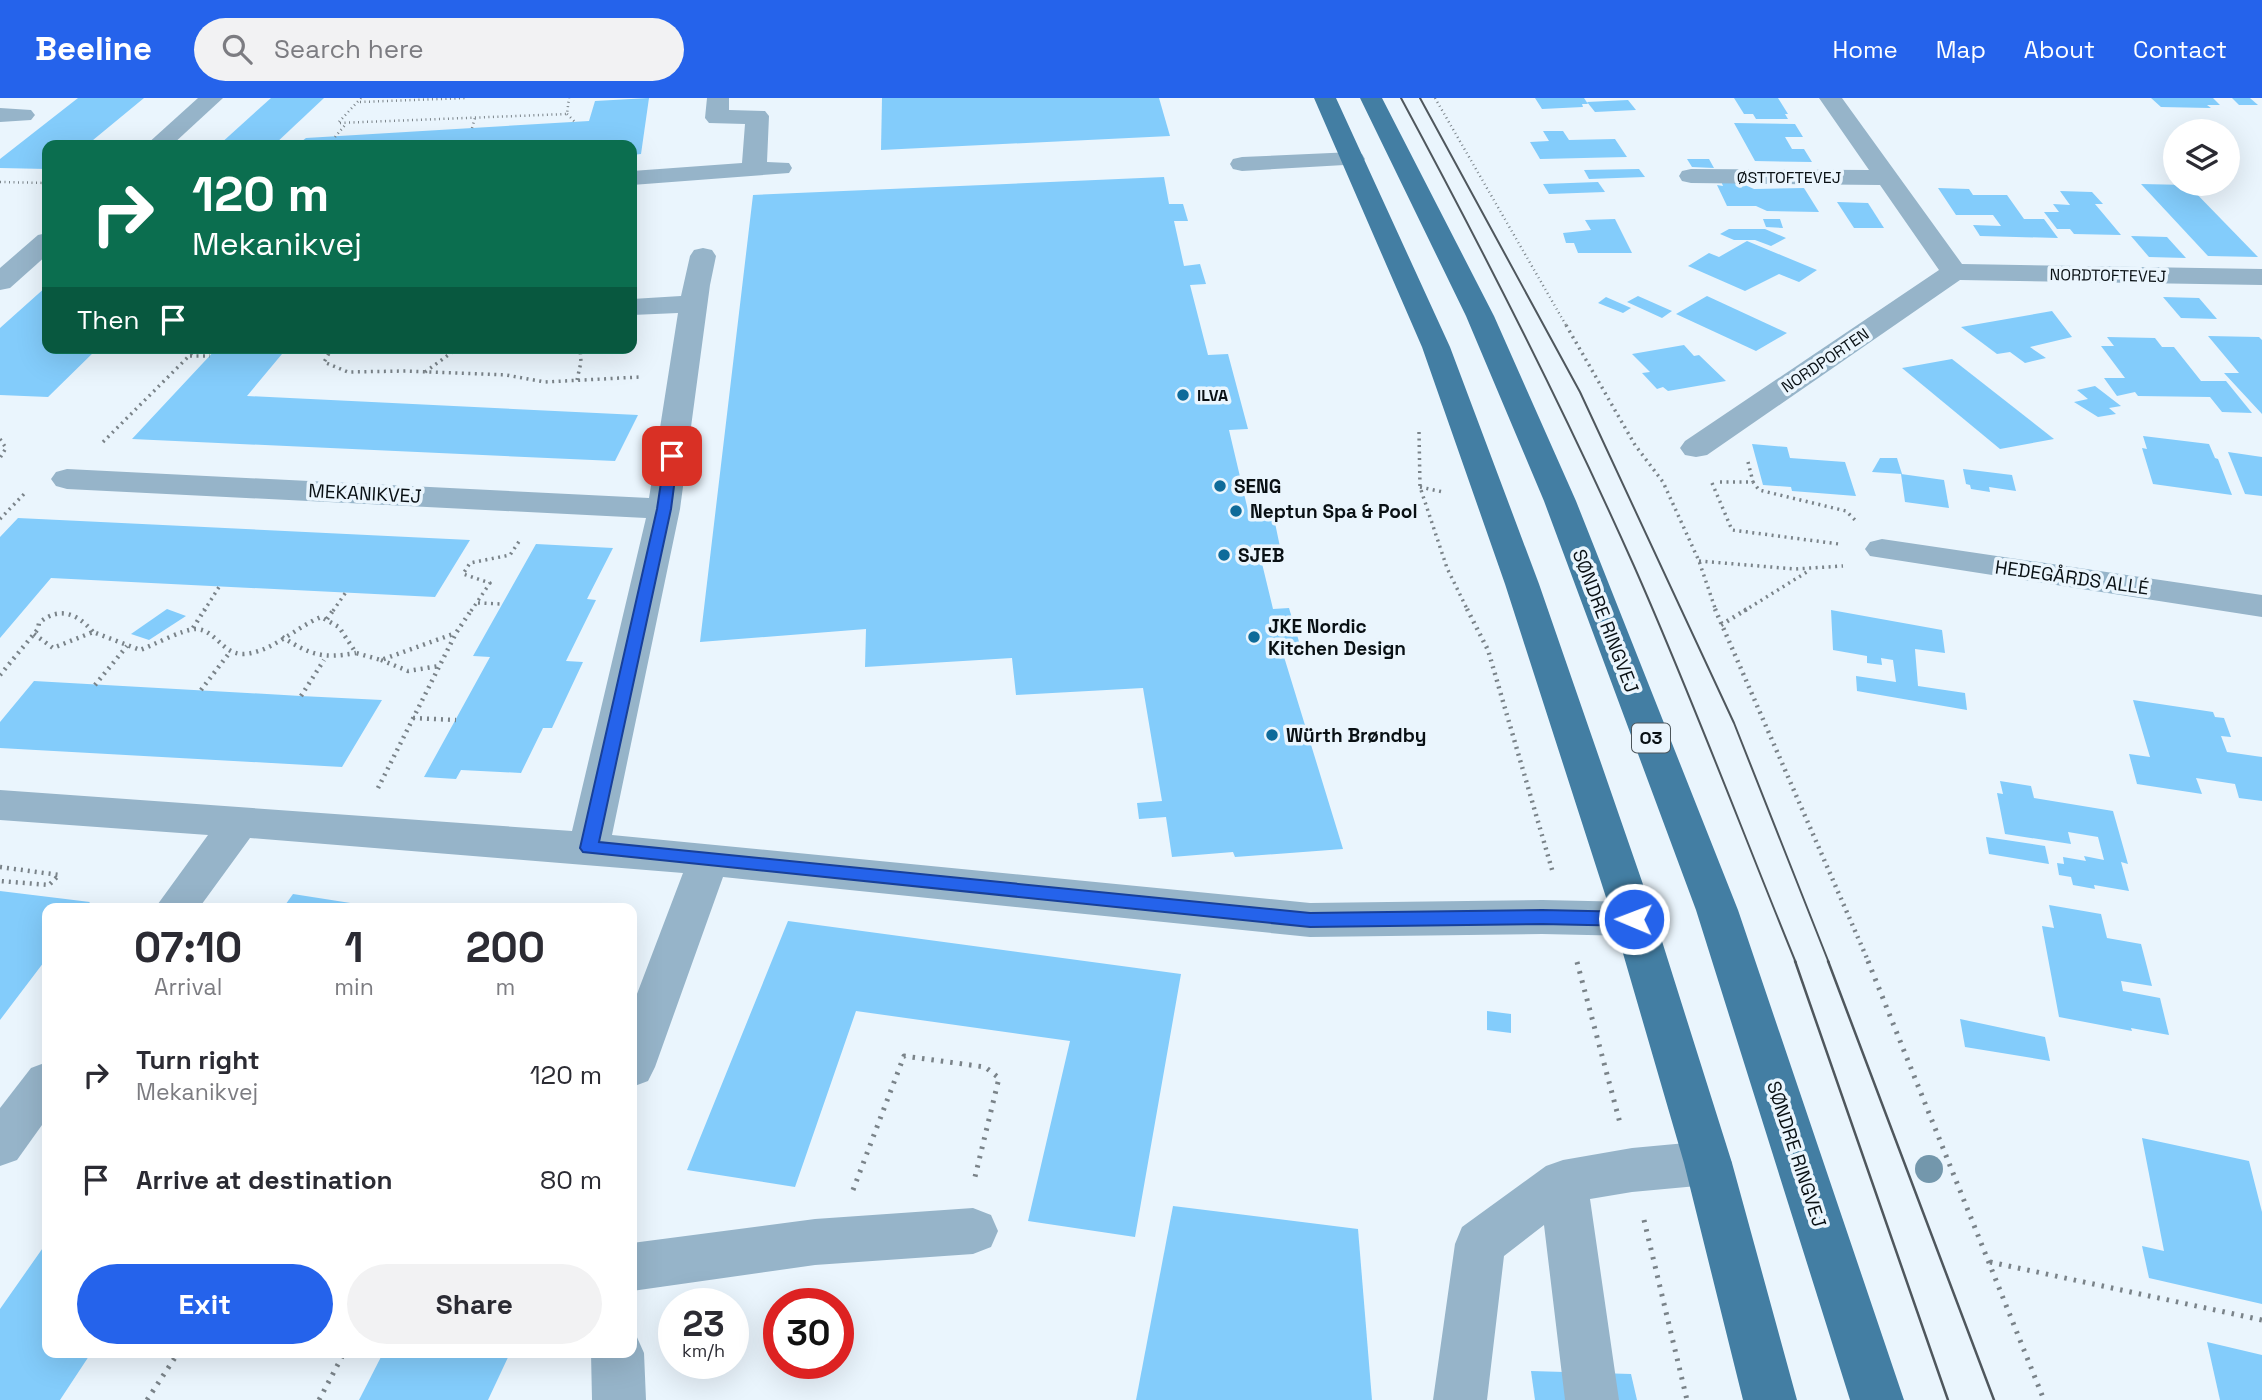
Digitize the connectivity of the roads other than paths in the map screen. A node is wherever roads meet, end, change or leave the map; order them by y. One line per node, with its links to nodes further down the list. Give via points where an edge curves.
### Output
1 (212, 98): 6 (street)
2 (718, 98): 10 (street, via 717,118 757,116)
3 (1325, 98): 7 (main road)
4 (1371, 98): 44 (main road, SØNDRE RINGVEJ / O3, via 1480,316 1560,501 1717,910)
5 (1830, 98): 13 (street)
6 (164, 140)
7 (1353, 159): 8 (street); 31 (main road, via 1436,347 1522,584)
8 (1242, 164)
9 (780, 168): 10 (street)
10 (754, 170): 12 (street)
11 (1691, 176): 13 (street, ØSTTOFTEVEJ)
12 (637, 178)
13 (1886, 178): 16 (street)
14 (42, 245): 18 (street)
15 (703, 256): 19 (street)
16 (1954, 272): 17 (street, NORDTOFTEVEJ); 21 (street, NORDPORTEN)
17 (2262, 277)
18 (0, 282)
19 (693, 304): 20 (street); 23 (street)
20 (637, 307)
21 (1696, 448)
22 (67, 479): 23 (street, MEKANIKVEJ)
23 (664, 509): 28 (street)
24 (1882, 549): 25 (street, HEDEGÅRDS ALLÉ)
25 (2262, 606)
26 (0, 805): 27 (street)
27 (241, 821): 28 (street); 30 (street)
28 (589, 848): 29 (street)
29 (709, 859): 31 (street, via 1310,920); 32 (street)
30 (180, 903)
31 (1634, 919): 35 (main road)
32 (637, 1053)
33 (42, 1089): 34 (street)
34 (0, 1145)
35 (1708, 1163): 36 (street); 43 (main road)
36 (1563, 1182): 41 (street, via 1480,1244); 42 (street)
37 (967, 1232): 38 (street, via 833,1241)
38 (637, 1266)
39 (617, 1358): 40 (street)
40 (619, 1400)
41 (1460, 1400)
42 (1592, 1400)
43 (1770, 1400)
44 (1877, 1400)

